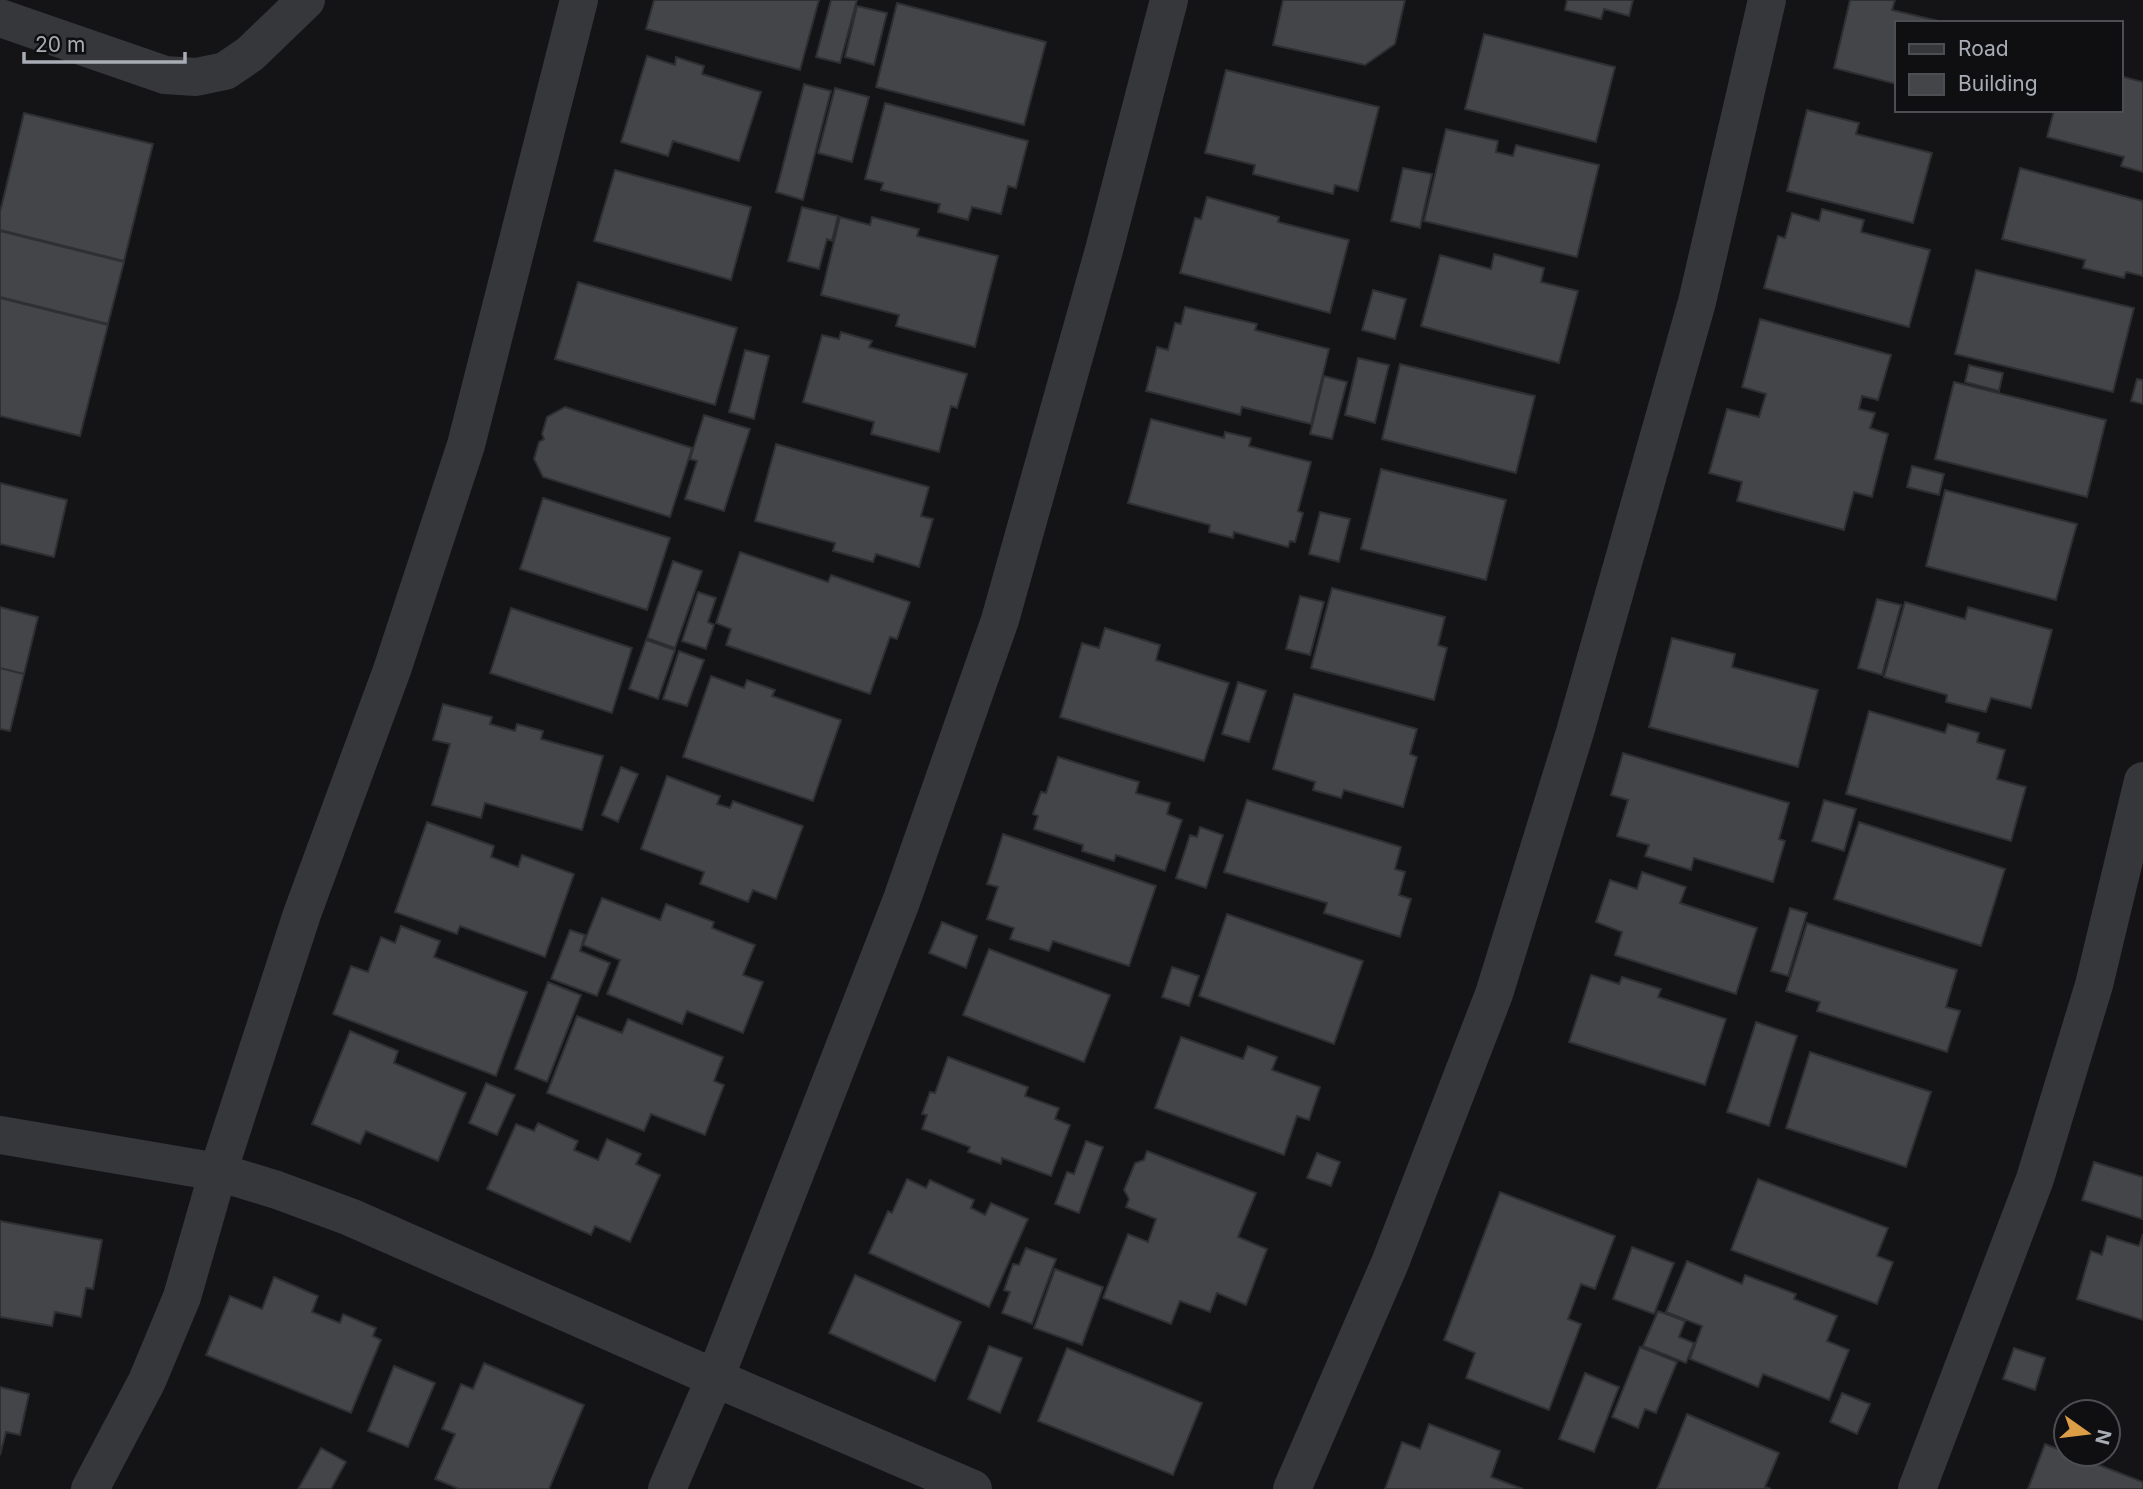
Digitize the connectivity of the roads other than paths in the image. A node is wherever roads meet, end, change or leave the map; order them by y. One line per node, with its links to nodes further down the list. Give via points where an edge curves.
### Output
1 (306, 0): 5 (street, via 250,54 225,71 196,77 165,75)
2 (579, 0): 8 (street, via 466,445 392,670 302,914)
3 (1169, 0): 9 (street, via 1000,620 901,902)
4 (1767, 0): 13 (street, via 1697,302 1575,732 1494,994 1390,1263)
5 (0, 18)
6 (2143, 781): 14 (street, via 2094,985 2035,1179)
7 (0, 1135): 8 (street)
8 (218, 1172): 9 (street, via 350,1217); 10 (street, via 182,1297 147,1381)
9 (715, 1378): 11 (street); 12 (street)
10 (90, 1489)
11 (667, 1489)
12 (973, 1489)
13 (1292, 1489)
14 (1917, 1489)

